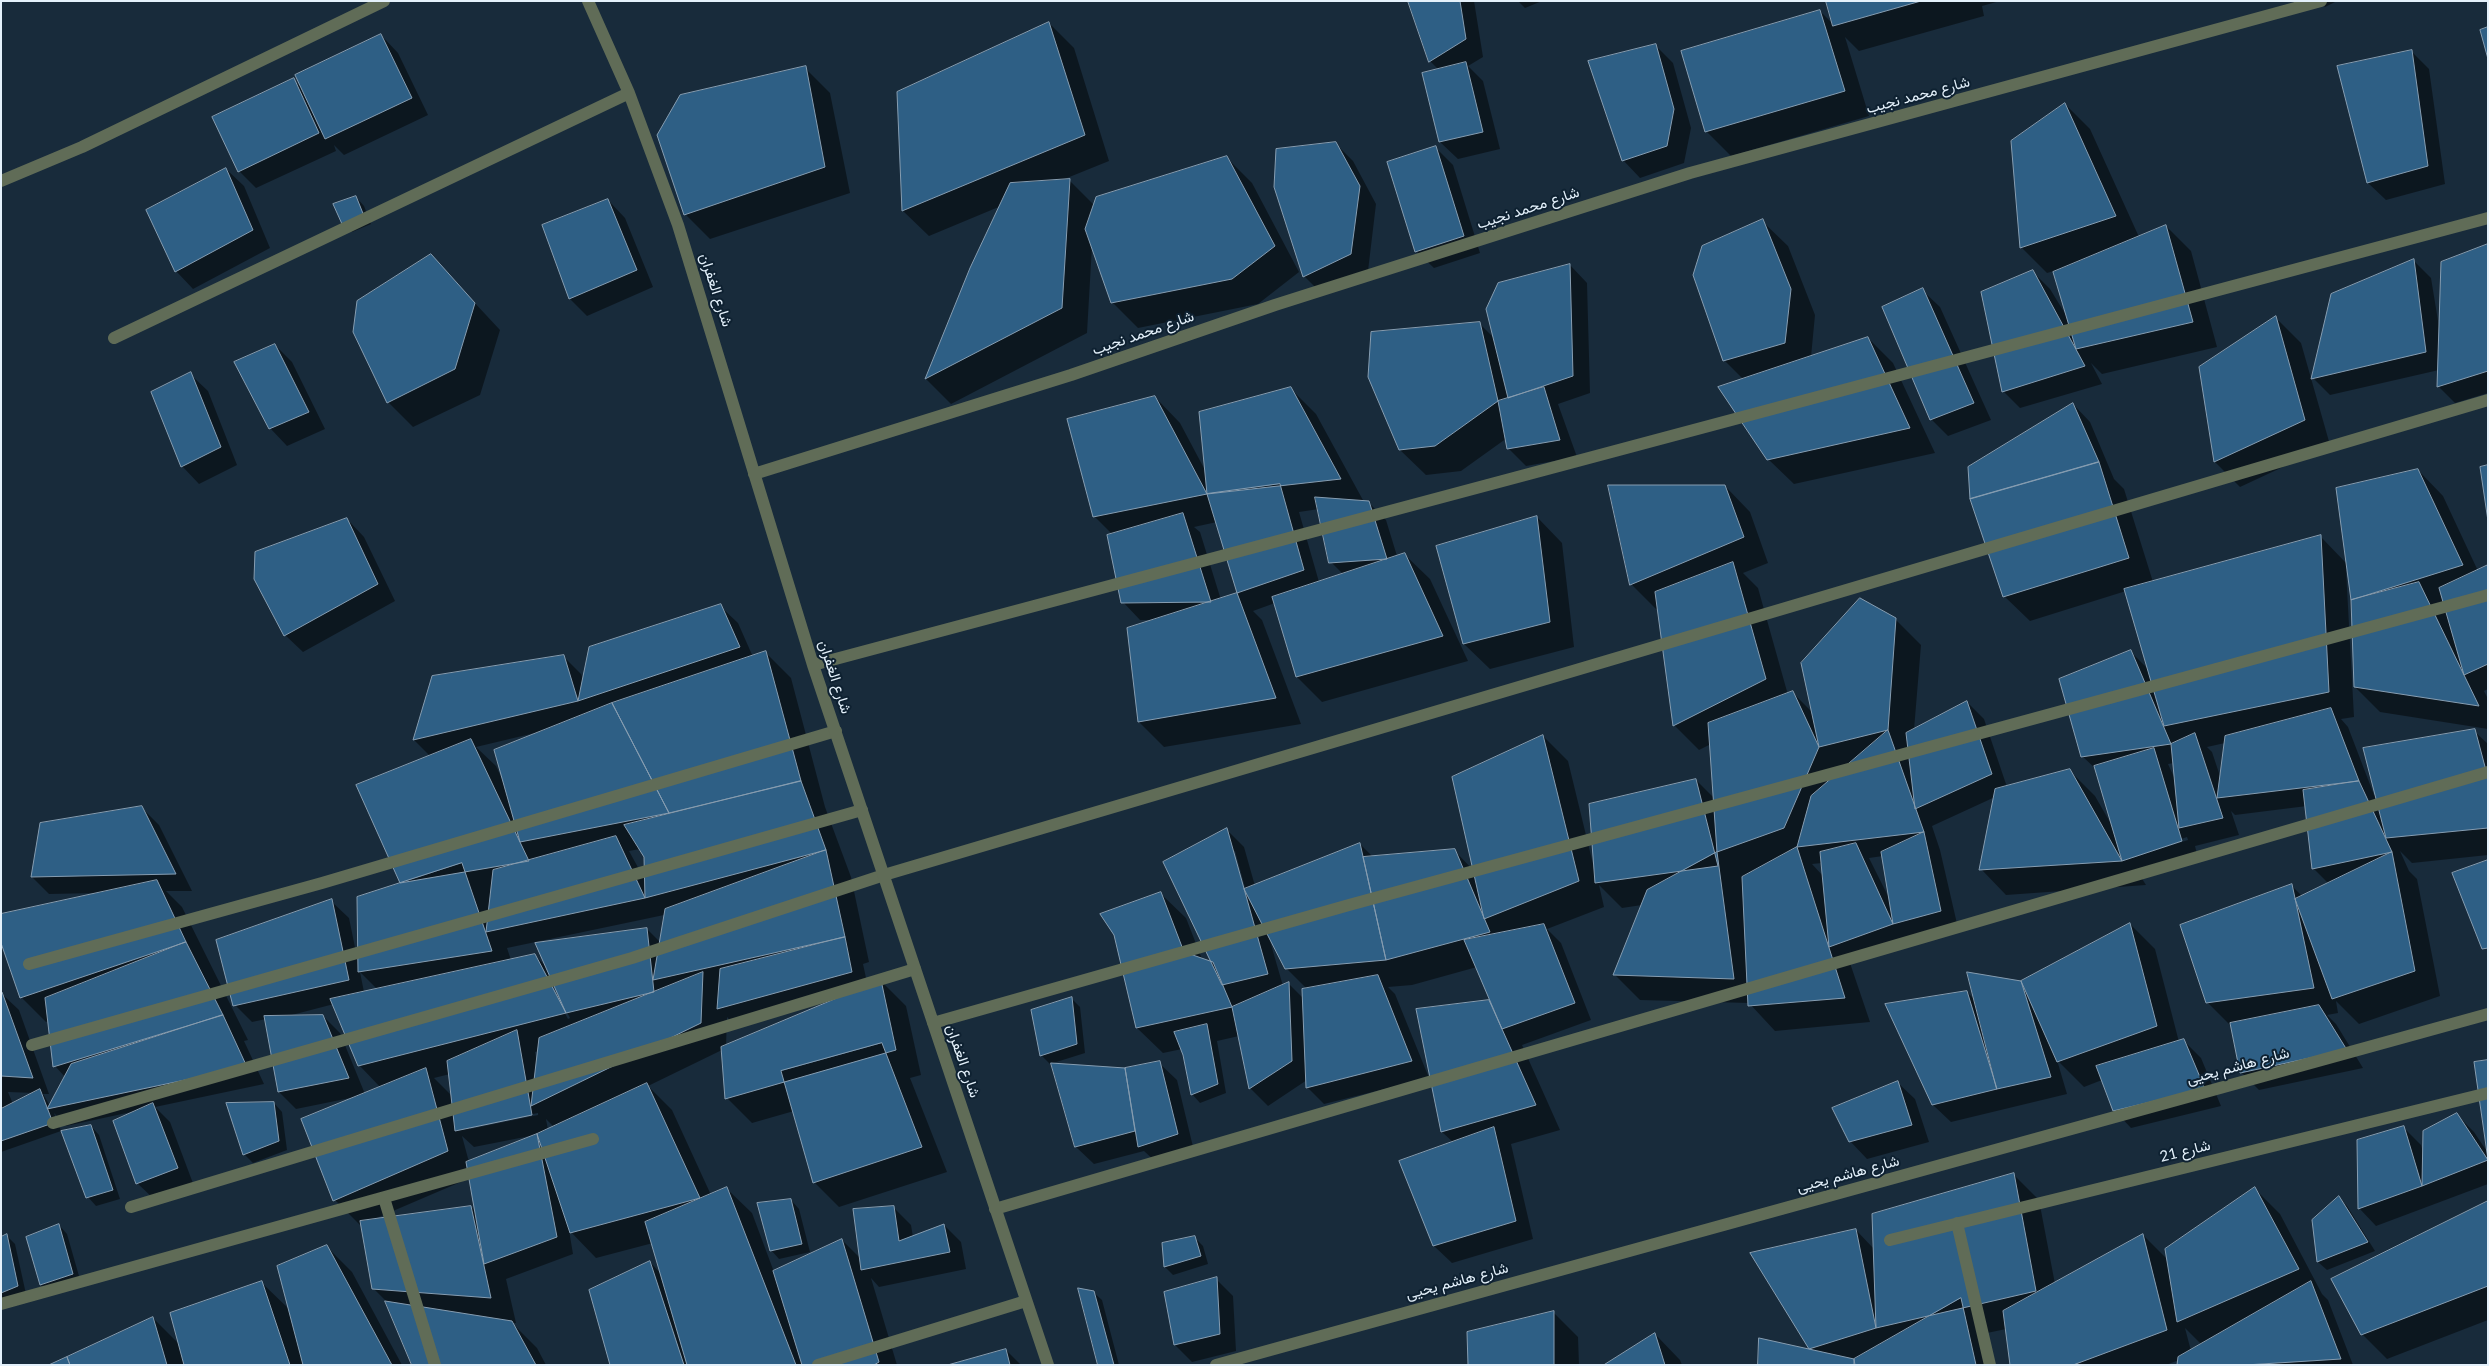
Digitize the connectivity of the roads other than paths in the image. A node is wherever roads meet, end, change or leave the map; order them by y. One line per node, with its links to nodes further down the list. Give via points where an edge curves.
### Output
1 (384, 1): 5 (street, via 82,147)
2 (588, 1): 4 (street, شارع الغفران)
3 (2321, 1): 9 (street, شارع محمد نجيب, via 1690,173 1275,305 1062,378)
4 (628, 93): 7 (street); 9 (street, شارع الغفران, via 678,225)
5 (1, 181)
6 (2488, 218): 11 (street)
7 (114, 338)
8 (2488, 400): 15 (street)
9 (754, 474): 11 (street, شارع الغفران)
10 (2488, 596): 19 (street, via 1349,905)
11 (813, 665): 12 (street, شارع الغفران)
12 (836, 731): 14 (street, شارع الغفران); 16 (street, via 322,883)
13 (2488, 772): 26 (street)
14 (862, 810): 15 (street, شارع الغفران); 20 (street)
15 (884, 875): 17 (street, شارع الغفران); 22 (street, via 632,958)
16 (29, 964)
17 (915, 970): 19 (street, شارع الغفران); 25 (street)
18 (2488, 1014): 34 (street, شارع هاشم يحيى)
19 (933, 1023): 26 (street, شارع الغفران)
20 (32, 1045)
21 (2488, 1093): 27 (street, شارع 21)
22 (53, 1123)
23 (593, 1139): 24 (street)
24 (384, 1198): 30 (street); 31 (street)
25 (131, 1207)
26 (995, 1209): 29 (street, شارع الغفران)
27 (1958, 1224): 28 (street, شارع 21); 35 (street)
28 (1890, 1240)
29 (1026, 1302): 32 (street); 33 (street, شارع الغفران)
30 (1, 1304)
31 (435, 1365)
32 (818, 1365)
33 (1048, 1365)
34 (1216, 1365)
35 (1990, 1365)

